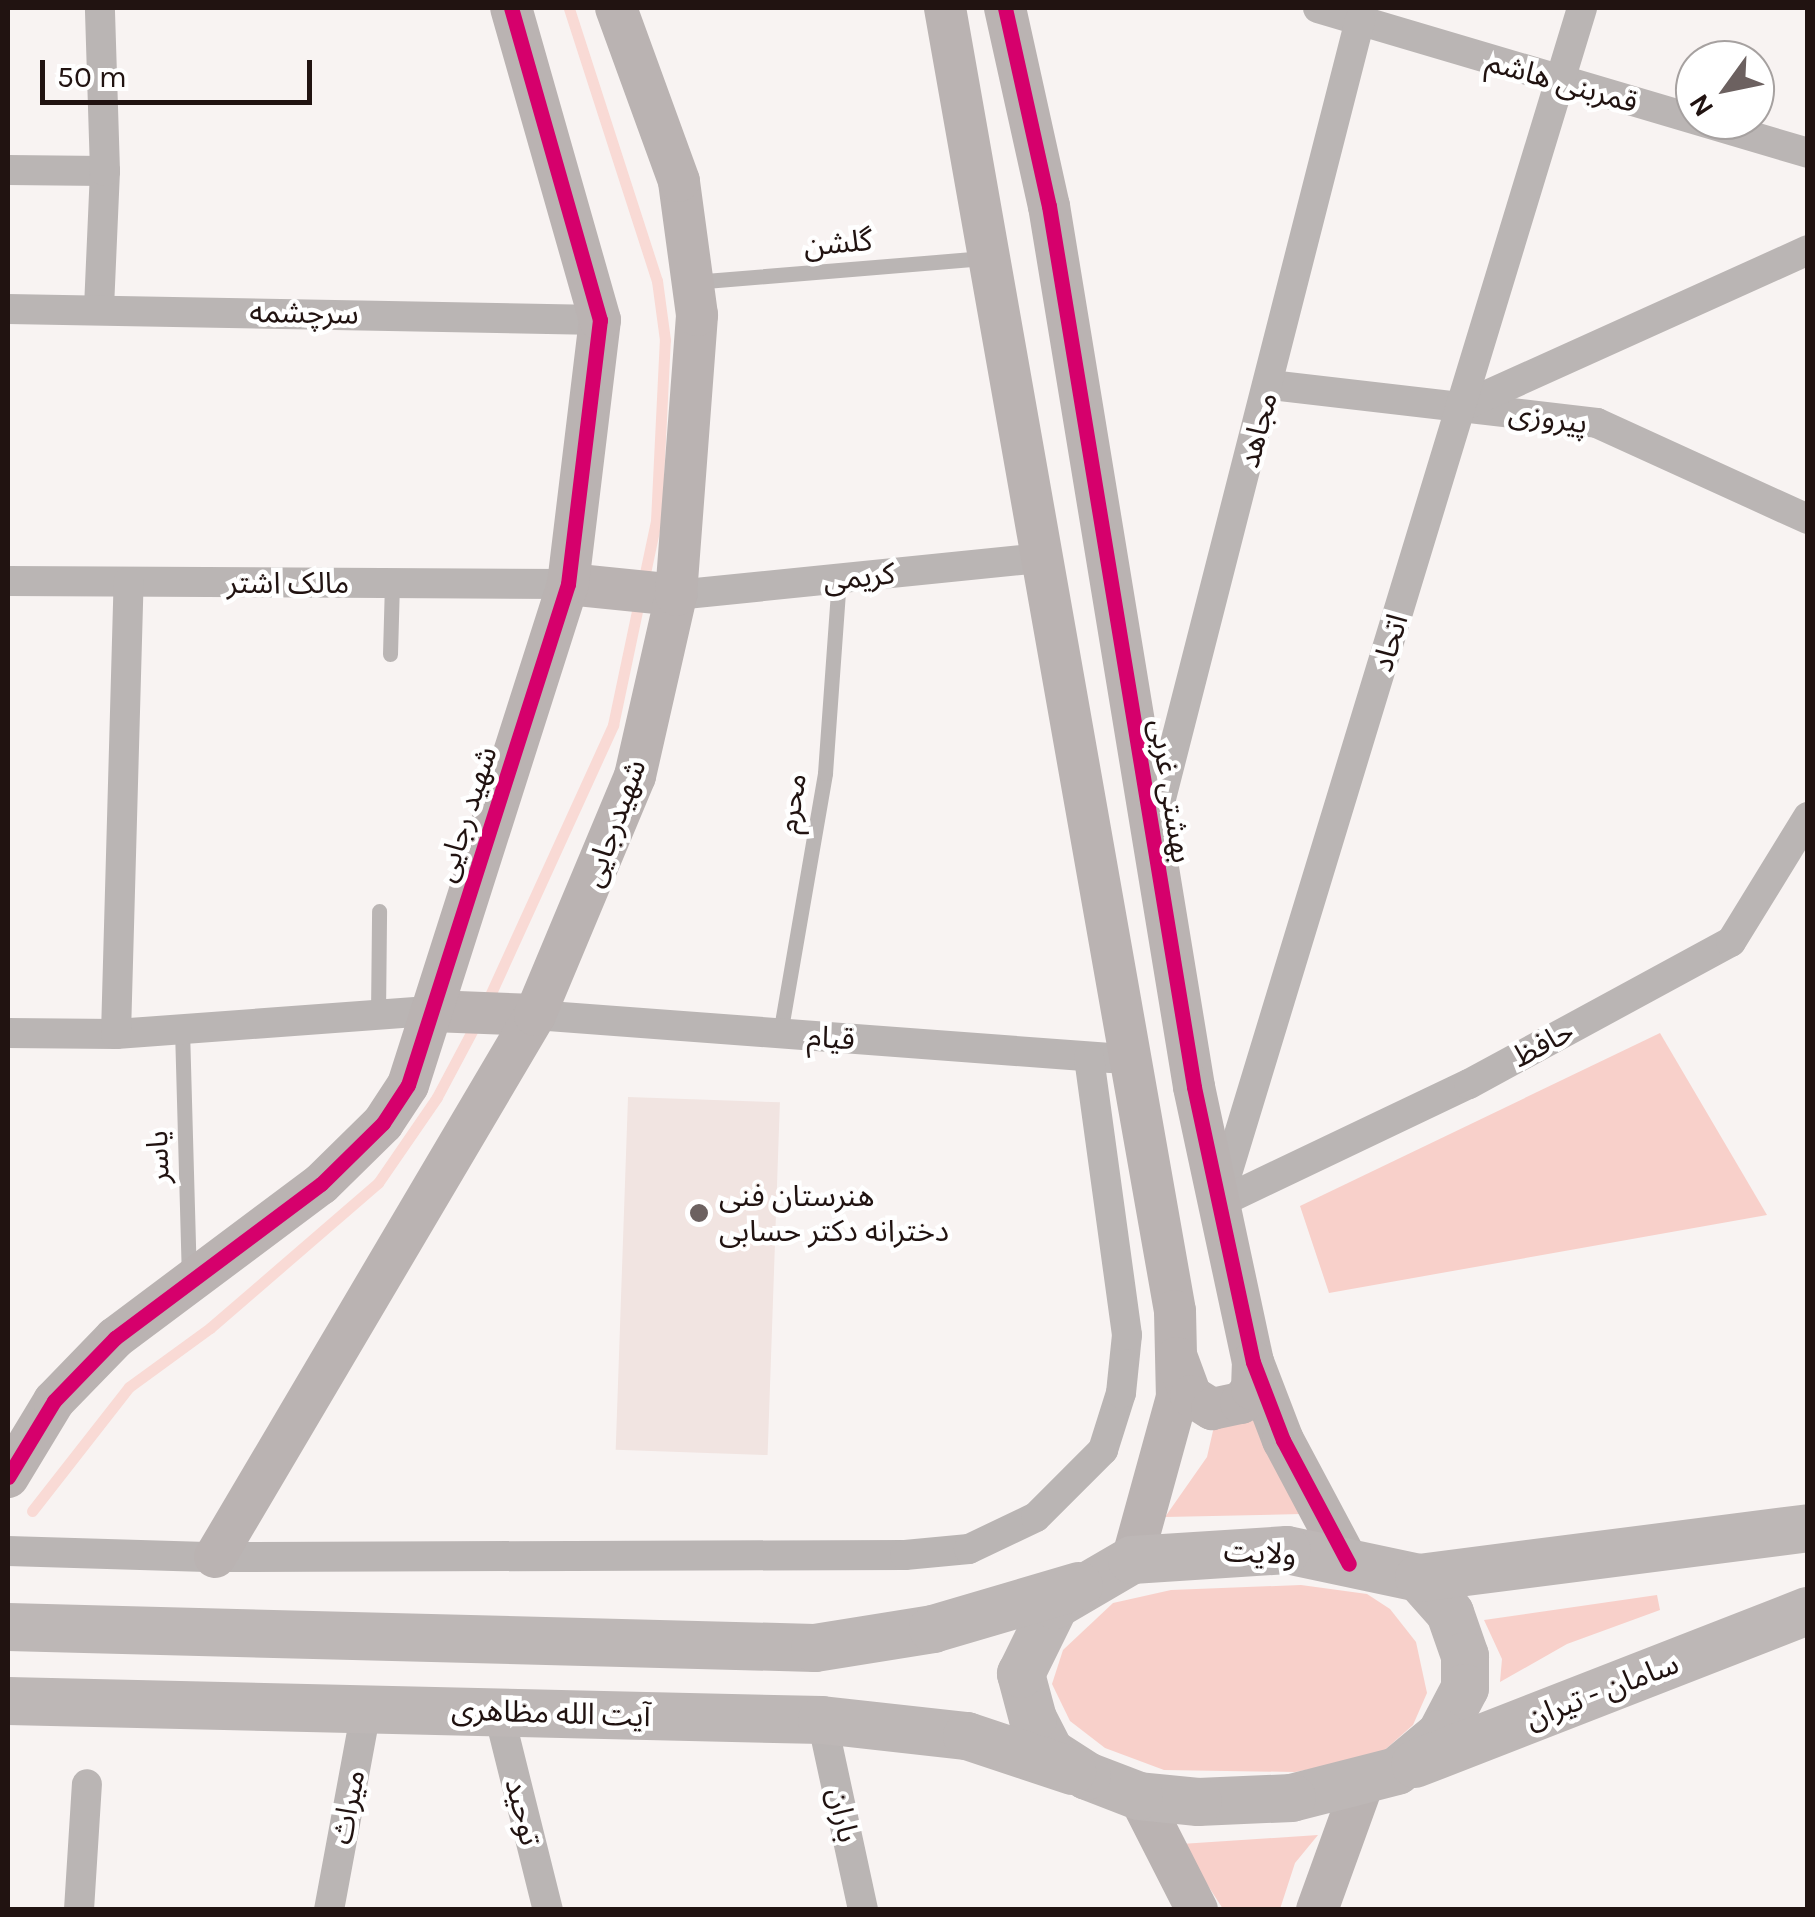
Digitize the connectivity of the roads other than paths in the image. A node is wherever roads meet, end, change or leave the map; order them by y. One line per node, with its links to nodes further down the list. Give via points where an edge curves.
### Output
1 (100, 8): 12 (street)
2 (511, 8): 18 (street, شهید رجایی)
3 (616, 8): 15 (street, شهیدرجایی, via 680,181)
4 (945, 8): 14 (street)
5 (1005, 8): 31 (street, بهشتی غربی, via 1049,206)
6 (1318, 8): 8 (street, قمربنی هاشم)
7 (1582, 8): 9 (street, اتحاد)
8 (1360, 20): 9 (street, قمربنی هاشم); 19 (street, مجاهد)
9 (1554, 82): 10 (street, قمربنی هاشم); 20 (street, اتحاد)
10 (1808, 153)
11 (8, 170): 12 (street)
12 (105, 171): 16 (street)
13 (1808, 250): 20 (street)
14 (988, 258): 15 (lane, گلشن); 22 (street)
15 (693, 282): 28 (street, شهیدرجایی, via 697,316)
16 (99, 308): 17 (street, سرچشمه); 18 (street, سرچشمه)
17 (8, 310)
18 (600, 320): 27 (street, شهید رجایی)
19 (1270, 385): 20 (street, پیروزی); 31 (street, مجاهد)
20 (1463, 406): 21 (street, پیروزی, via 1597,423); 41 (street, اتحاد)
21 (1808, 519)
22 (1043, 558): 23 (street, کریمی); 40 (street)
23 (839, 578): 28 (street, کریمی); 39 (lane, محرم, via 826,773)
24 (8, 581): 25 (street, مالک اشتر)
25 (129, 582): 26 (street, مالک اشتر); 38 (street)
26 (392, 584): 27 (street, مالک اشتر); 29 (lane)
27 (568, 584): 28 (street); 33 (street, شهید رجایی)
28 (676, 595): 34 (street, شهیدرجایی, via 635,776)
29 (390, 654)
30 (1808, 817): 41 (street, حافظ, via 1731,942 1469,1084)
31 (1151, 840): 41 (street, بهشتی غربی)
32 (379, 911): 35 (lane)
33 (432, 1011): 34 (street); 35 (street); 42 (street, شهید رجایی, via 408,1085 384,1123 322,1184)
34 (534, 1014): 39 (street, قیام); 48 (street, شهیدرجایی)
35 (378, 1015): 36 (street)
36 (182, 1030): 38 (street); 42 (lane, یاسر)
37 (8, 1033): 38 (street)
38 (116, 1034)
39 (780, 1034): 40 (street, قیام)
40 (1108, 1058): 43 (street, via 1175,1312); 48 (street, via 1127,1335 1121,1393 1103,1450 1036,1517 969,1549 905,1555)
41 (1219, 1203): 44 (street, بهشتی غربی)
42 (189, 1283): 45 (street, شهید رجایی, via 116,1338 54,1401)
43 (1176, 1358): 44 (street, via 1190,1396 1212,1408 1241,1403 1252,1389); 49 (street, via 1177,1397)
44 (1253, 1362): 50 (street, بهشتی غربی, via 1283,1440)
45 (8, 1476)
46 (1808, 1528): 51 (main road)
47 (8, 1552): 48 (street)
48 (214, 1557)
49 (1132, 1560): 50 (main road, ولایت, via 1287,1550); 52 (main road, ولایت)
50 (1349, 1564): 51 (main road, ولایت)
51 (1419, 1578): 60 (main road, ولایت, via 1450,1613 1465,1656 1465,1688 1441,1734)
52 (1082, 1585): 54 (main road, via 933,1629 816,1648); 59 (main road, ولایت, via 1056,1605 1022,1674 1033,1720 1050,1752)
53 (1808, 1611): 60 (main road, سامان - تیران)
54 (8, 1628)
55 (8, 1701): 56 (main road, آیت الله مظاهری)
56 (367, 1705): 57 (main road, آیت الله مظاهری); 64 (street, میراث)
57 (499, 1714): 58 (main road, آیت الله مظاهری); 65 (street, توحید)
58 (822, 1720): 59 (main road, آیت الله مظاهری, via 967,1736); 66 (street, باران)
59 (1088, 1776): 62 (main road, ولایت)
60 (1381, 1776): 62 (main road, ولایت, via 1292,1798); 68 (street)
61 (87, 1784): 63 (street)
62 (1138, 1796): 67 (street)
63 (79, 1910)
64 (328, 1910)
65 (548, 1910)
66 (863, 1910)
67 (1197, 1910)
68 (1317, 1910)

